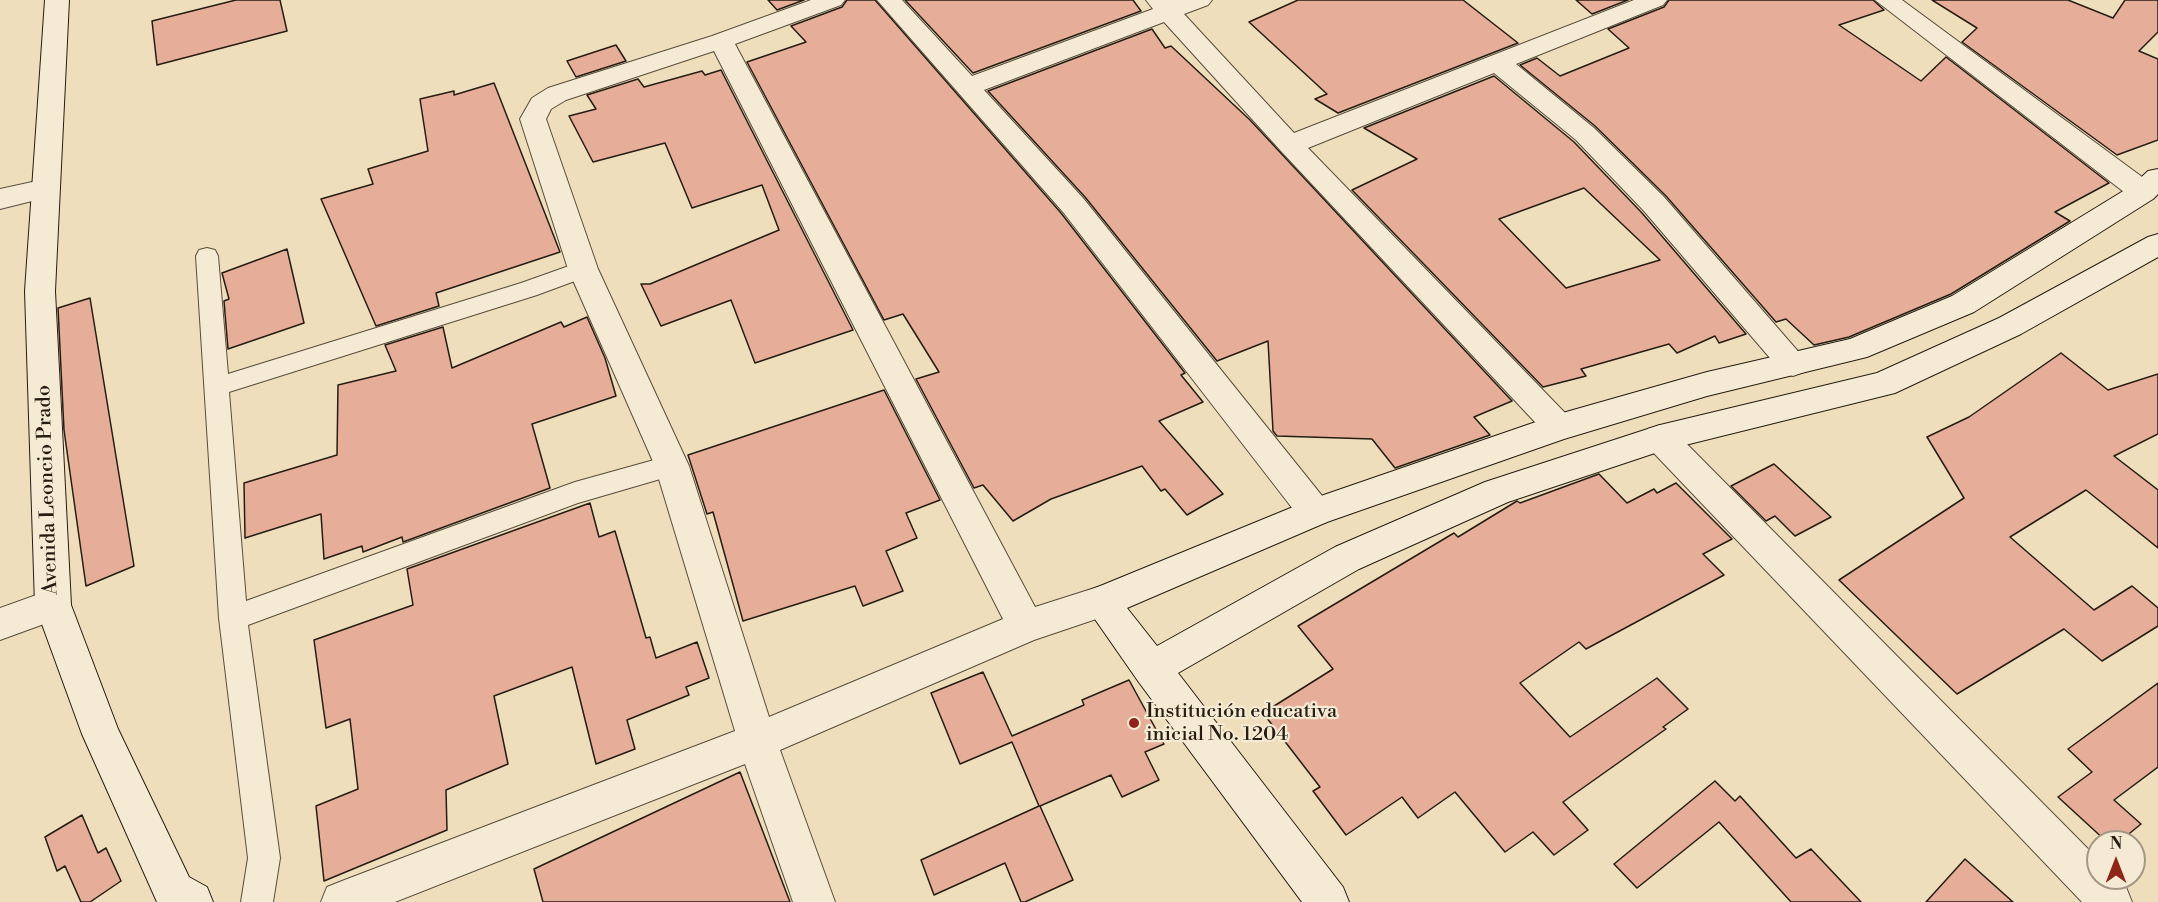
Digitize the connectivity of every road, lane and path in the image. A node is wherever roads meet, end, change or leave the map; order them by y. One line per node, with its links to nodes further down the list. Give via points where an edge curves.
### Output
1 (57, 0): 13 (street, Avenida Leoncio Prado)
2 (833, 0): 8 (street)
3 (889, 0): 10 (street)
4 (1200, 0): 7 (street)
5 (1655, 0): 9 (street)
6 (1887, 0): 12 (street)
7 (1163, 6): 10 (street); 11 (street)
8 (721, 42): 17 (street, via 557,94 541,104 533,119); 28 (street)
9 (1498, 63): 11 (street); 18 (street, via 1585,134 1654,204)
10 (967, 87): 23 (street, via 1072,205)
11 (1290, 145): 20 (street)
12 (2151, 185): 18 (street, via 1963,304 1856,349)
13 (46, 188): 14 (street); 25 (street, Avenida Leoncio Prado, via 40,291)
14 (0, 199)
15 (2158, 244): 21 (street, via 2010,326 1884,384)
16 (207, 256): 19 (lane)
17 (582, 269): 19 (lane); 22 (street)
18 (1793, 364): 20 (street)
19 (215, 387): 26 (lane)
20 (1559, 426): 23 (street)
21 (1660, 438): 29 (street, via 1497,492 1347,558); 36 (street)
22 (672, 466): 26 (lane, via 575,493); 30 (street)
23 (1315, 512): 24 (street)
24 (1101, 602): 28 (street); 29 (street)
25 (53, 605): 27 (street); 31 (street, Avenida Leoncio Prado, via 100,734 164,871 174,892)
26 (233, 618): 32 (lane, via 264,858)
27 (0, 624)
28 (1026, 626): 30 (street)
29 (1151, 669): 35 (street)
30 (757, 741): 33 (street); 34 (street)
31 (192, 902)
32 (257, 902)
33 (342, 902)
34 (814, 902)
35 (1328, 902)
36 (2111, 902)

